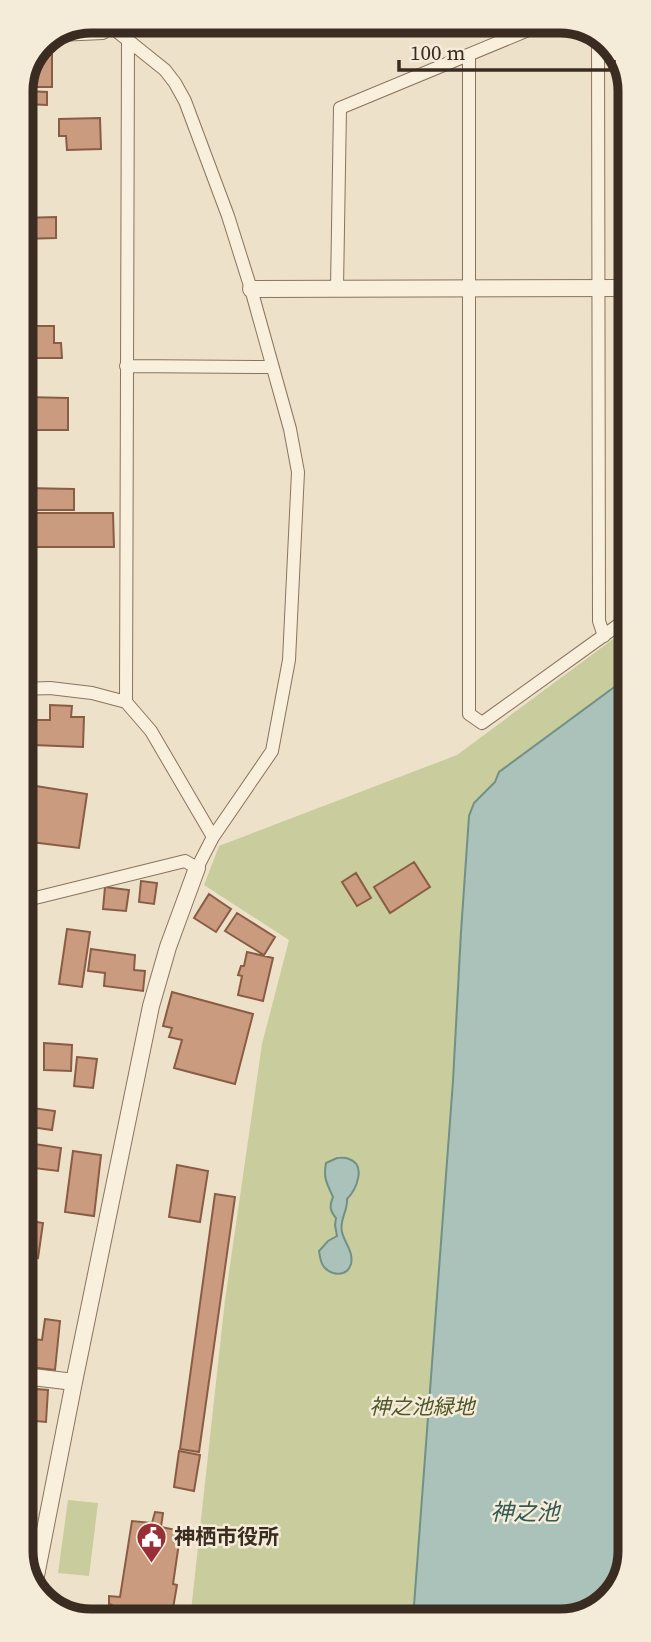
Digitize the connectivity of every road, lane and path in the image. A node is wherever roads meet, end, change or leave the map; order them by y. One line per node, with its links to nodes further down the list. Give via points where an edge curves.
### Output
1 (103, 33): 4 (street)
2 (120, 33): 5 (street)
3 (521, 33): 7 (street)
4 (80, 34)
5 (128, 41): 11 (street, via 165,71 185,101); 13 (street)
6 (598, 48): 9 (street)
7 (469, 55): 8 (street, via 340,108); 12 (street)
8 (337, 288): 11 (street); 12 (street)
9 (598, 288): 10 (street); 12 (street); 16 (street, via 599,621)
10 (618, 288)
11 (251, 289): 14 (street)
12 (469, 289): 16 (street, via 469,714 482,723)
13 (126, 366): 14 (street); 18 (street)
14 (272, 367): 19 (street, via 298,472 289,660 272,751)
15 (618, 626): 16 (street)
16 (604, 636)
17 (33, 688): 18 (street, via 92,693)
18 (126, 702): 19 (street, via 151,731)
19 (213, 836): 20 (street)
20 (197, 868): 21 (street, via 185,861); 23 (street, via 151,1006)
21 (33, 899)
22 (33, 1377): 23 (street)
23 (74, 1382): 24 (street)
24 (37, 1571)

